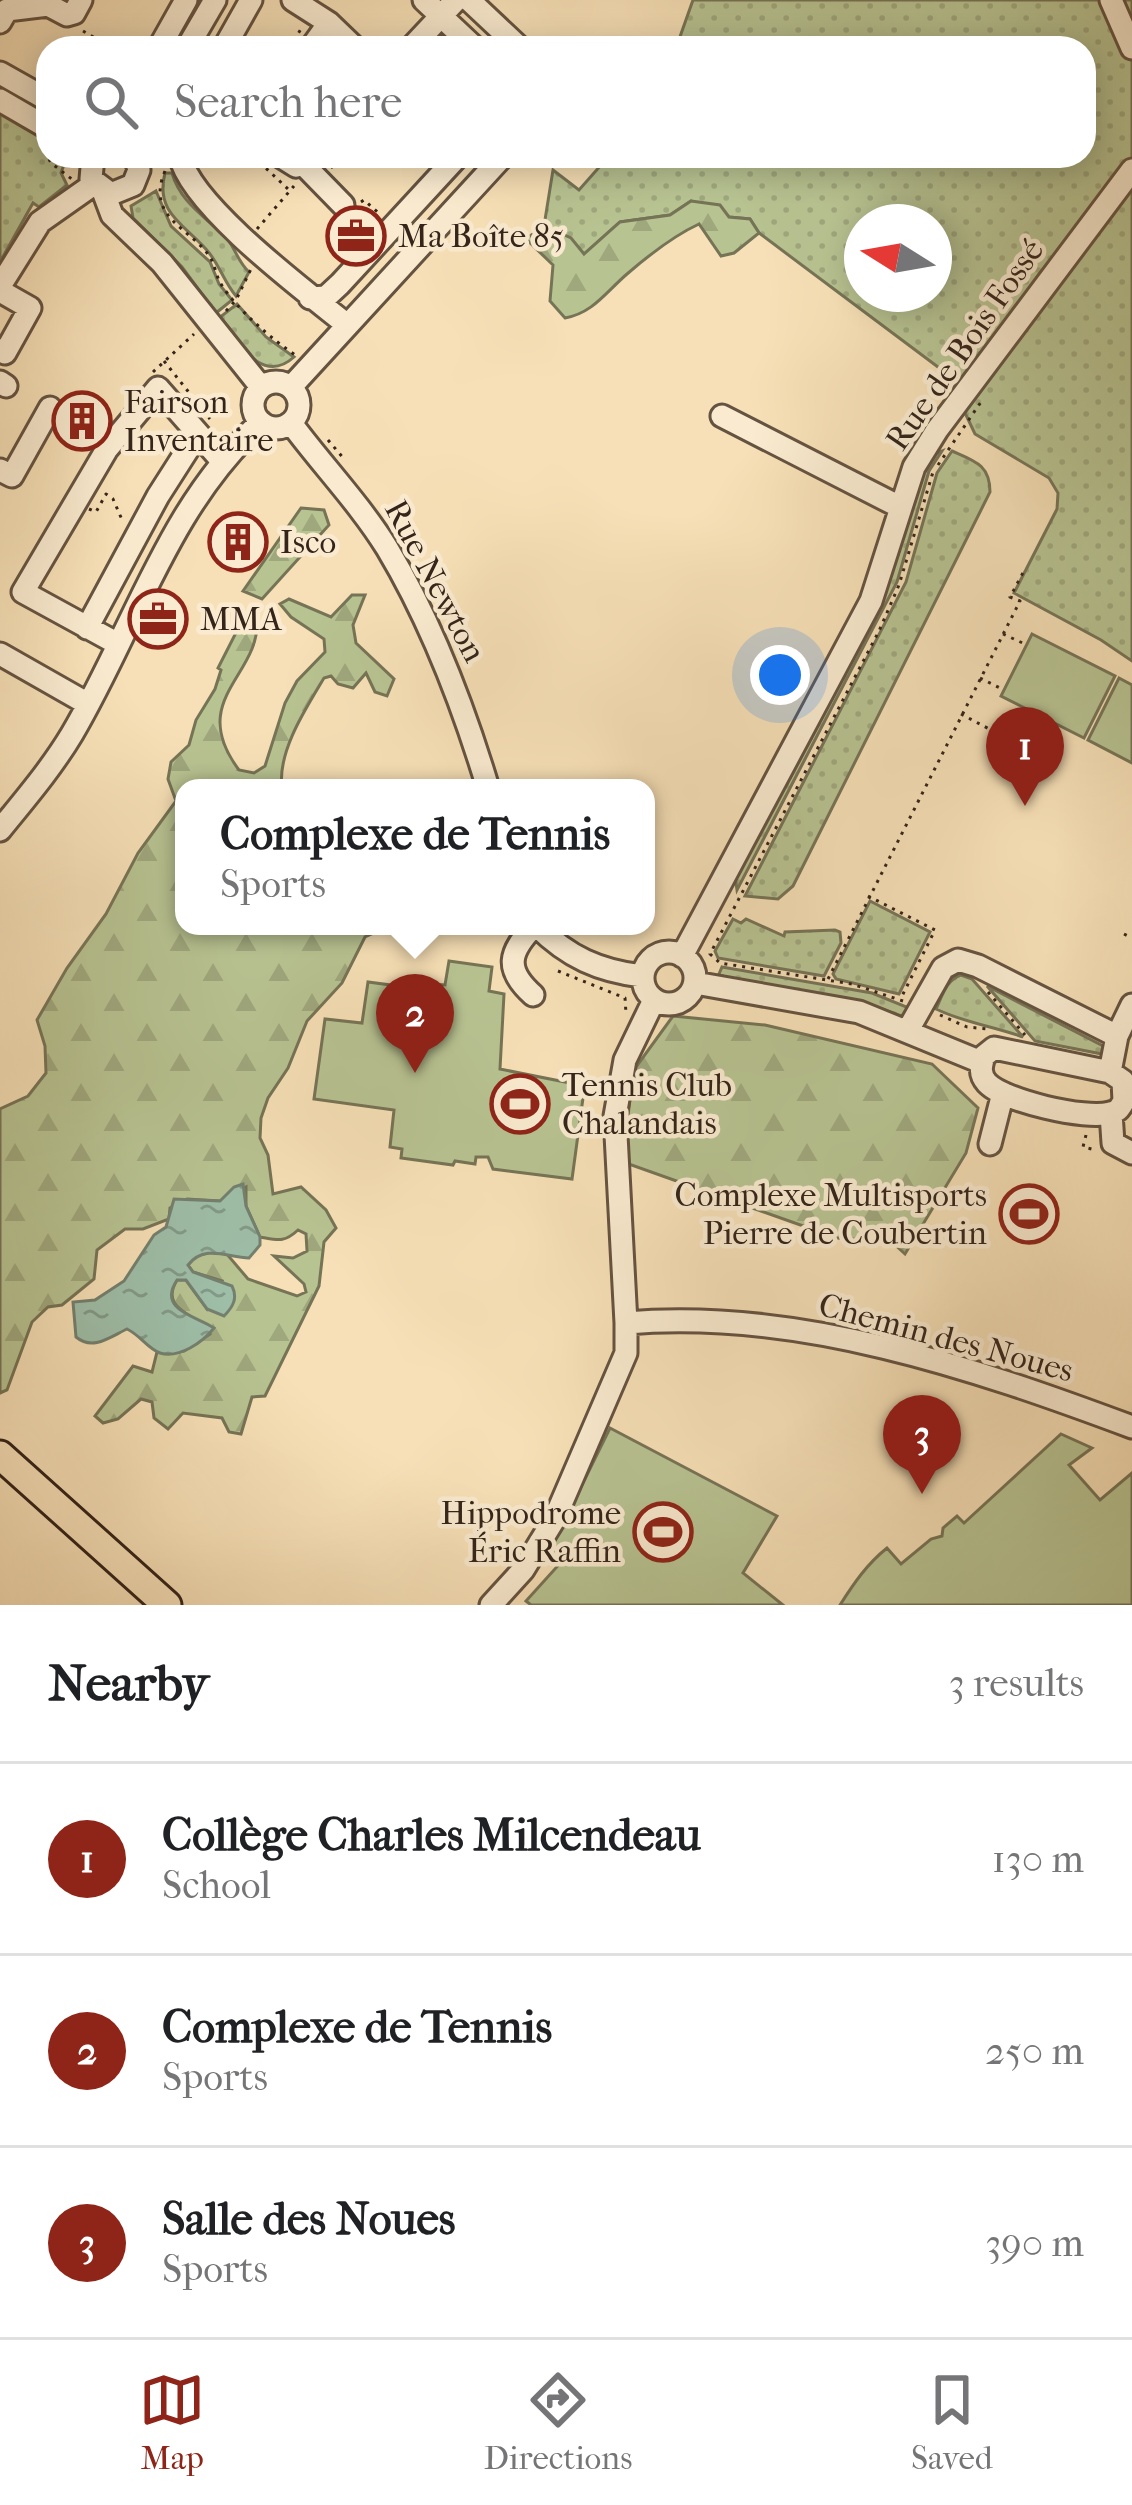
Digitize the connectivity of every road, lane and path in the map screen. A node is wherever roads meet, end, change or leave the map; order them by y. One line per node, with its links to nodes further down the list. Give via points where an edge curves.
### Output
1 (186, 0): 13 (street)
2 (214, 0): 14 (street)
3 (251, 0): 15 (street)
4 (293, 0): 11 (street)
5 (424, 0): 9 (street)
6 (469, 0): 20 (street)
7 (1111, 0): 21 (street)
8 (63, 5): 10 (street); 12 (path)
9 (449, 8): 18 (street); 19 (street)
10 (4, 16)
11 (329, 23): 16 (street); 17 (street)
12 (92, 36)
13 (166, 36)
14 (194, 36)
15 (231, 36)
16 (320, 36)
17 (343, 36)
18 (422, 36)
19 (467, 36)
20 (507, 36)
21 (1132, 48)
22 (0, 73): 23 (street)
23 (36, 93)
24 (0, 100): 25 (street)
25 (36, 129)
26 (58, 168): 39 (path)
27 (90, 168): 39 (street)
28 (136, 168): 40 (street)
29 (166, 168): 47 (path, via 159,185 171,223 198,243)
30 (177, 168): 43 (street)
31 (267, 168): 41 (path)
32 (303, 168): 41 (path)
33 (310, 168): 42 (street)
34 (447, 168): 46 (street, via 340,284)
35 (481, 168): 38 (street)
36 (492, 168): 38 (street)
37 (1132, 170): 54 (street, Rue de Bois Fossé)
38 (487, 174): 49 (street)
39 (92, 189): 40 (street); 44 (street); 45 (street, via 28,236)
40 (127, 190): 44 (street, via 124,213)
41 (290, 190): 43 (path)
42 (343, 206)
43 (248, 239): 46 (street); 47 (path, via 238,250 253,272)
44 (139, 242): 48 (street)
45 (0, 288): 50 (street, via 30,308)
46 (310, 298): 49 (street)
47 (236, 301): 48 (path); 52 (path)
48 (209, 323): 51 (path); 55 (street)
49 (346, 324): 52 (street)
50 (0, 350)
51 (163, 360): 53 (path); 62 (path)
52 (309, 366): 56 (street)
53 (151, 374)
54 (971, 384): 65 (street, Rue de Bois Fossé, via 914,467); 87 (path, via 983,401 932,472 879,631 711,948 720,963)
55 (261, 387): 56 (street); 59 (street, via 254,398)
56 (291, 387): 60 (street, via 299,399)
57 (50, 408): 63 (street, via 12,476)
58 (722, 416): 65 (street)
59 (261, 422): 60 (street); 62 (street)
60 (291, 423): 78 (street, Rue Newton, via 360,508 419,606)
61 (197, 435): 62 (street); 64 (street, via 158,388 107,449); 66 (street)
62 (229, 454): 70 (street, via 171,538)
63 (0, 470)
64 (77, 502): 66 (path, via 96,512 106,494 113,499); 68 (street, via 23,592)
65 (900, 506): 85 (street, Rue de Bois Fossé, via 871,601)
66 (131, 545): 68 (street)
67 (1025, 568): 69 (path)
68 (87, 628): 70 (street)
69 (1003, 634): 71 (path); 73 (path)
70 (118, 644): 75 (street)
71 (1027, 645)
72 (0, 654): 75 (street)
73 (980, 678): 74 (path); 76 (path)
74 (1004, 690)
75 (88, 704): 79 (street)
76 (962, 714): 77 (path); 80 (path)
77 (1023, 747)
78 (485, 779)
79 (0, 830)
80 (868, 896): 87 (path); 87 (path, via 935,929 901,1000)
81 (1124, 934): 84 (path)
82 (524, 935): 89 (street, via 513,959)
83 (545, 935): 86 (street, via 604,970)
84 (1132, 938)
85 (682, 956): 86 (street, via 662,953); 88 (street)
86 (642, 976): 90 (street)
87 (828, 981)
88 (694, 983): 90 (street, via 674,1004); 93 (street, via 859,1012)
89 (533, 995)
90 (654, 1000): 104 (street, via 626,1060 615,1116)
91 (1132, 1005): 95 (street)
92 (922, 1008): 93 (street); 94 (path); 95 (street, via 943,968 967,961)
93 (908, 1030): 98 (street)
94 (994, 1031)
95 (1117, 1036): 99 (street)
96 (1012, 1037): 97 (path)
97 (1030, 1044)
98 (982, 1062): 99 (street, via 1002,1048); 100 (street, via 986,1082)
99 (1110, 1072): 101 (street, via 1123,1081)
100 (1004, 1093): 101 (street, via 1049,1108); 102 (street)
101 (1123, 1101): 103 (street, via 1113,1143)
102 (990, 1144)
103 (1132, 1153)
104 (626, 1323): 105 (street, Chemin des Noues, via 677,1318 864,1343); 108 (street, via 626,1353 555,1518)
105 (1132, 1427)
106 (0, 1455): 107 (main road)
107 (167, 1605)
108 (491, 1605)

